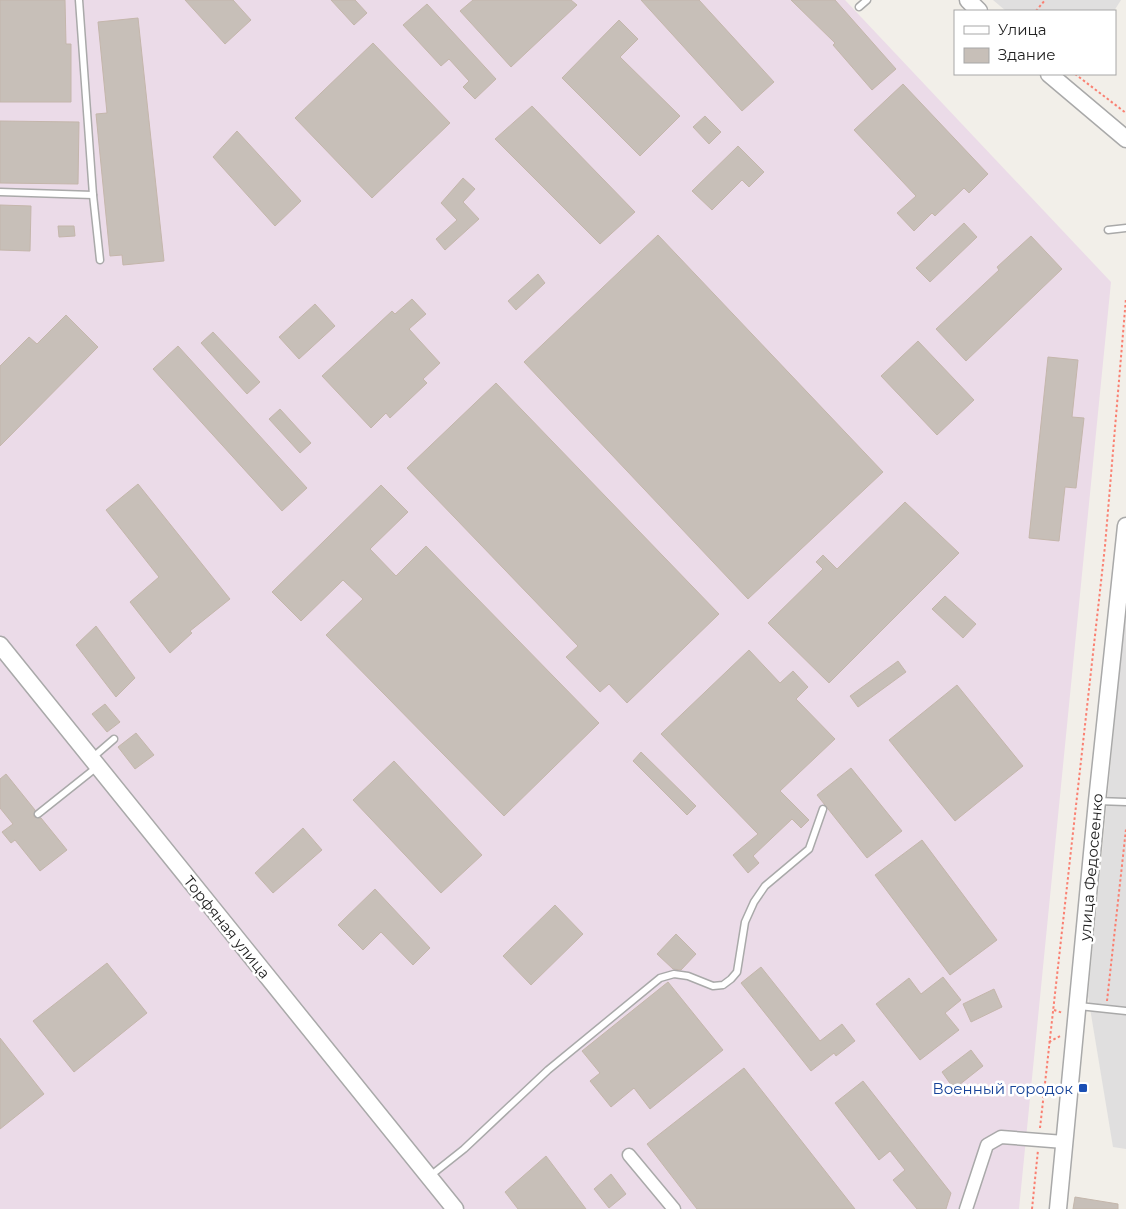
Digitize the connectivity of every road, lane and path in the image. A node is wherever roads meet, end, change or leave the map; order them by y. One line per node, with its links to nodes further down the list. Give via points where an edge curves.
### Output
1 (79, 0): 13 (lane)
2 (867, 0): 5 (lane)
3 (968, 0): 6 (street)
4 (1045, 0): 7 (path)
5 (859, 7)
6 (978, 10)
7 (1037, 10)
8 (1051, 75): 11 (street)
9 (1076, 75): 10 (path)
10 (1126, 113)
11 (1126, 139)
12 (0, 192): 13 (lane)
13 (93, 195): 16 (lane)
14 (1126, 228): 15 (lane)
15 (1108, 230)
16 (100, 260)
17 (1126, 298): 30 (path, via 1105,546)
18 (1126, 526): 22 (street, улица Федосеенко)
19 (0, 645): 21 (street, Торфяная улица)
20 (114, 739): 21 (lane)
21 (94, 762): 25 (lane); 33 (street, Торфяная улица)
22 (1097, 801): 23 (lane); 27 (street, улица Федосеенко)
23 (1126, 802)
24 (823, 809): 33 (lane, via 810,849 765,886 754,902 745,922 737,972 732,979 723,986 713,986 688,976 674,974 660,978 548,1070 464,1149)
25 (38, 814)
26 (1126, 829): 28 (path)
27 (1078, 1005): 28 (lane); 31 (street, улица Федосеенко)
28 (1106, 1009): 29 (lane)
29 (1126, 1012)
30 (1039, 1139): 31 (street); 36 (street, via 1001,1137 990,1142); 37 (path)
31 (1064, 1142): 38 (street, улица Федосеенко)
32 (629, 1155): 35 (street)
33 (429, 1177): 34 (street, Торфяная улица)
34 (455, 1209)
35 (674, 1209)
36 (966, 1209)
37 (1032, 1209)
38 (1058, 1209)

